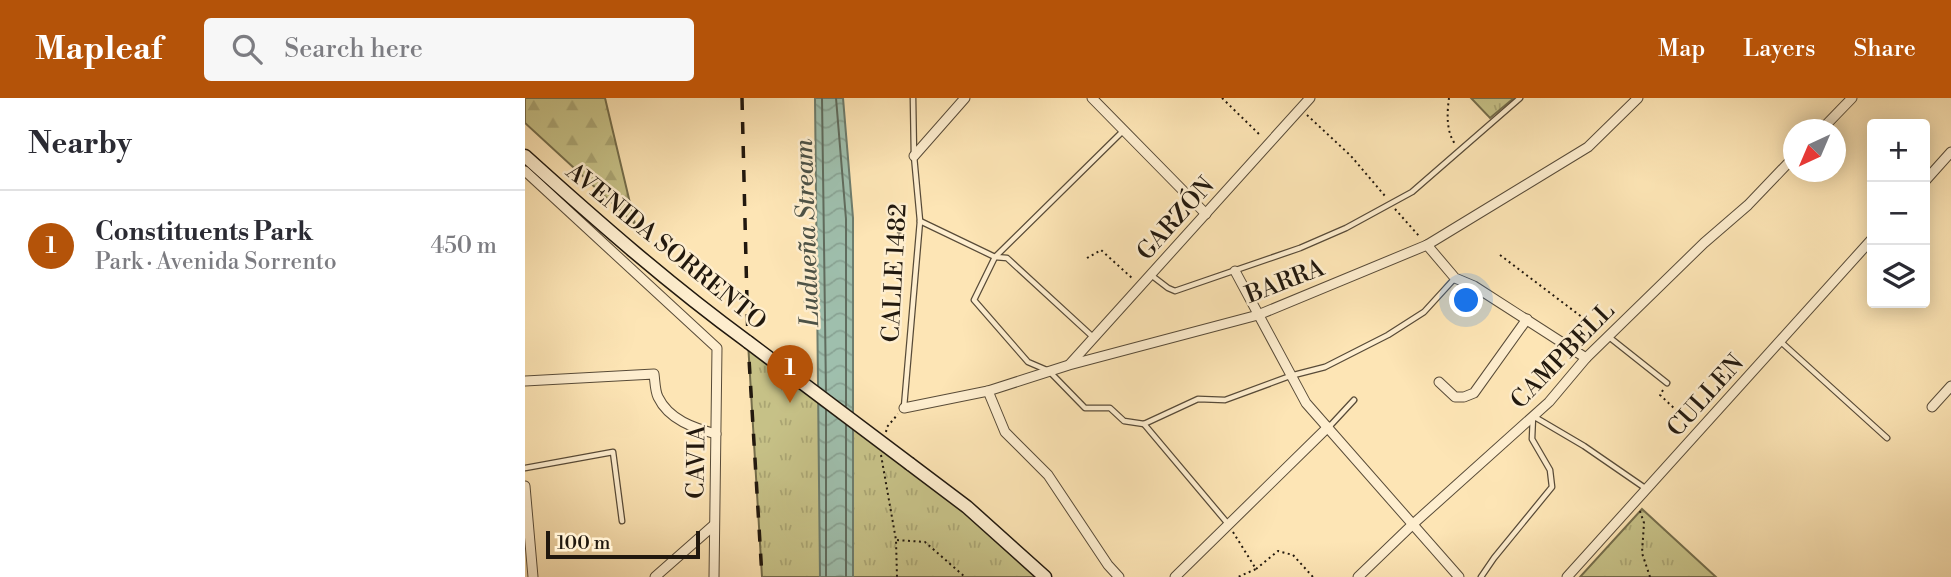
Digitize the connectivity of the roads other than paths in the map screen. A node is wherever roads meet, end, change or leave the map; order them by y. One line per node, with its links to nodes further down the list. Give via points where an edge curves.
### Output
1 (913, 98): 12 (lane, CALLE 1482)
2 (965, 98): 12 (street)
3 (1092, 98): 9 (street)
4 (1311, 98): 16 (street, GARZÓN)
5 (1520, 98): 21 (lane, BARRA, via 1412,192 1346,229)
6 (1638, 98): 19 (street, BARRA, via 1588,147)
7 (1852, 98): 8 (street)
8 (1832, 119)
9 (1124, 131): 16 (street); 20 (lane)
10 (1951, 152): 15 (street)
11 (525, 156): 56 (main road, AVENIDA SORRENTO, bridge, via 645,262 967,507)
12 (914, 156): 17 (lane, CALLE 1482)
13 (1783, 169): 26 (street, CAMPBELL)
14 (525, 171): 44 (street, CAVIA, via 717,348)
15 (1930, 175)
16 (1206, 214): 22 (street, GARZÓN)
17 (920, 221): 20 (lane); 40 (lane, CALLE 1482)
18 (1867, 245): 28 (street, CULLEN)
19 (1427, 246): 23 (street); 24 (street, BARRA)
20 (995, 257): 27 (lane, via 1007,258); 31 (lane, via 974,300 1028,362)
21 (1235, 271): 22 (lane, BARRA, via 1175,291); 24 (street)
22 (1151, 275): 27 (street, GARZÓN)
23 (1455, 278): 25 (street); 32 (lane, via 1424,312 1388,335 1325,367)
24 (1258, 315): 30 (street, BARRA); 32 (street)
25 (1527, 319): 29 (street); 34 (street, via 1474,393 1455,397)
26 (1608, 337): 29 (street, CAMPBELL); 35 (lane)
27 (1095, 338): 30 (street, GARZÓN)
28 (1781, 342): 45 (lane); 48 (street, CULLEN)
29 (1586, 358): 41 (street, CAMPBELL)
30 (1069, 365): 31 (street, BARRA)
31 (1049, 371): 37 (street, BARRA); 42 (lane, via 1085,408 1110,408 1124,421)
32 (1290, 376): 42 (lane, via 1225,400 1198,400); 43 (street)
33 (525, 381): 44 (street, via 653,374 659,397 673,415 689,426)
34 (1439, 382)
35 (1667, 383)
36 (1951, 386): 39 (street)
37 (988, 391): 40 (street, BARRA); 57 (street, via 1005,432 1048,475)
38 (1353, 400): 43 (lane)
39 (1932, 407)
40 (904, 408)
41 (1533, 416): 48 (lane); 50 (street, CAMPBELL); 61 (lane, via 1532,439 1550,470 1552,487)
42 (1144, 425): 52 (lane)
43 (1328, 427): 50 (street); 52 (street)
44 (716, 434): 51 (street, CAVIA)
45 (1887, 438)
46 (525, 468): 49 (lane, via 613,452)
47 (525, 486): 53 (street)
48 (1647, 489): 62 (street, CULLEN)
49 (622, 522)
50 (1412, 524): 59 (street, CAMPBELL); 60 (street)
51 (714, 525): 54 (street); 55 (street, CAVIA)
52 (1229, 525): 58 (street)
53 (533, 577)
54 (655, 577)
55 (715, 577)
56 (1045, 577)
57 (1119, 577)
58 (1175, 577)
59 (1357, 577)
60 (1459, 577)
61 (1481, 577)
62 (1567, 577)

